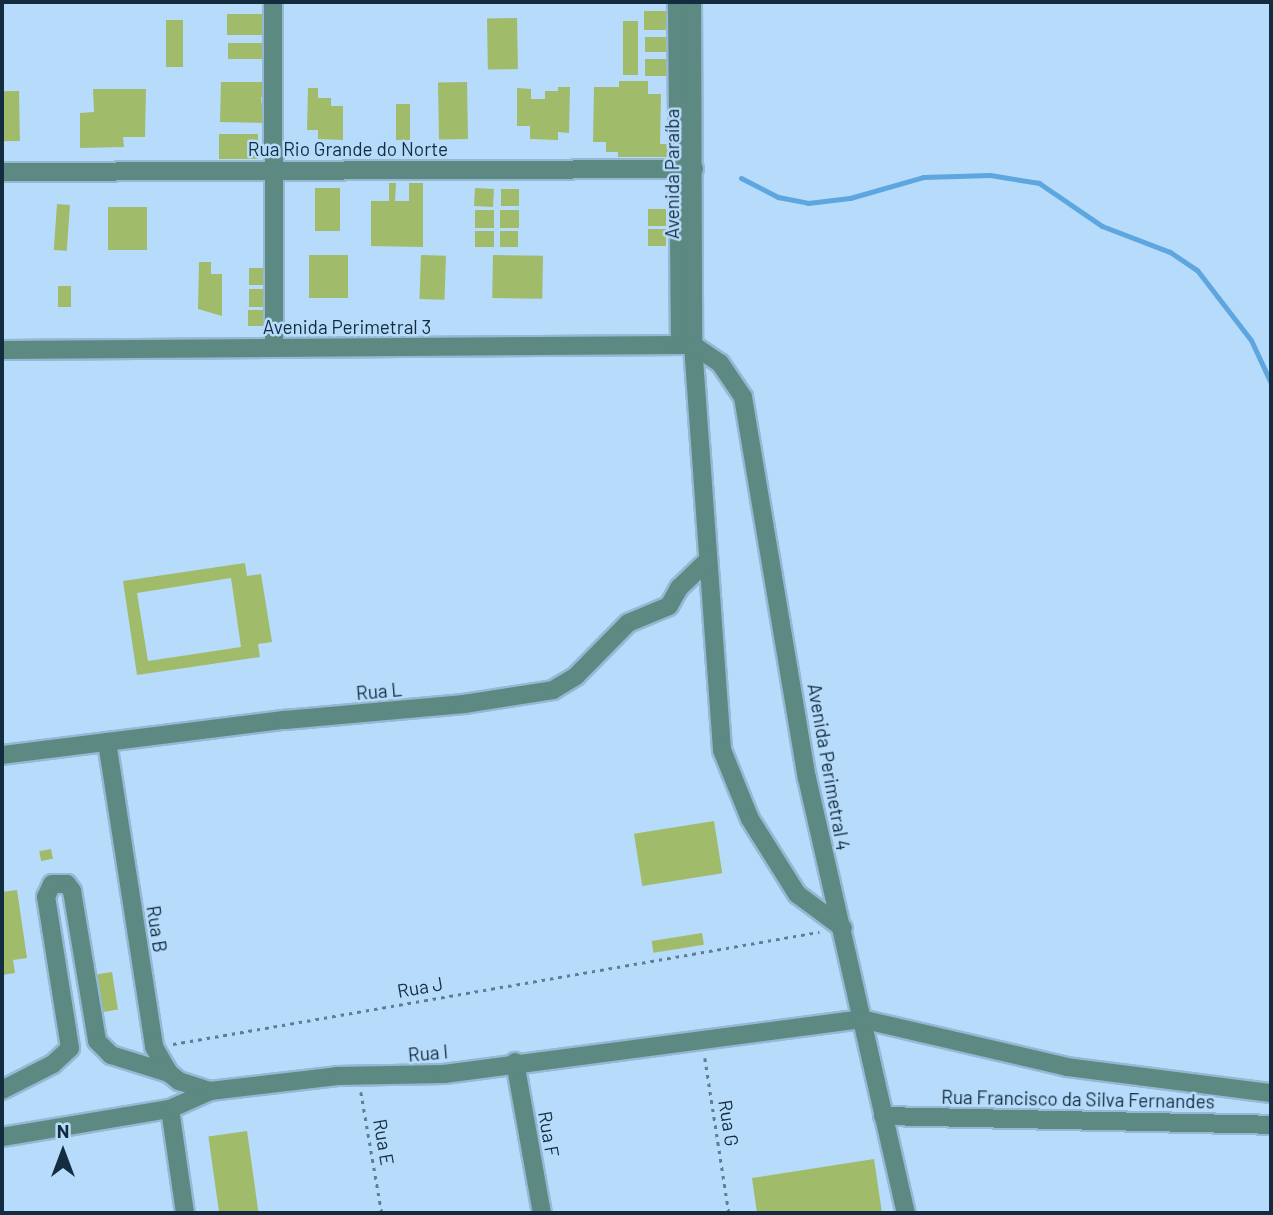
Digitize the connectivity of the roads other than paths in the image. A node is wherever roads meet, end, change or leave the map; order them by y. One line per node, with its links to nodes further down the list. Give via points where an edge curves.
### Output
1 (273, 2): 5 (street)
2 (677, 2): 4 (street, Avenida Paraíba)
3 (692, 2): 4 (street, Avenida Paraíba)
4 (687, 169): 5 (street, Rua Rio Grande do Norte); 7 (street, Avenida Paraíba)
5 (275, 170): 6 (street, Rua Rio Grande do Norte); 8 (street)
6 (2, 172)
7 (686, 345): 8 (street, Avenida Perimetral 3); 10 (street, Avenida Paraíba); 13 (street, Avenida Perimetral 4, via 720,363 743,397 807,778)
8 (274, 348): 9 (street, Avenida Perimetral 3)
9 (2, 350)
10 (708, 560): 11 (street, Rua L, via 679,588 669,606 628,622 576,676 553,690 464,704); 13 (street, Avenida Paraíba, via 722,750 750,819 797,894)
11 (107, 742): 12 (street, Rua L); 16 (street, Rua B, via 154,1047)
12 (2, 755)
13 (843, 928): 14 (street, Avenida Perimetral 4)
14 (861, 1019): 15 (street, Rua I); 19 (street, Rua I, via 1067,1068); 21 (street, Avenida Perimetral 4)
15 (515, 1062): 18 (street, Rua I, via 419,1077 358,1075); 25 (street, Rua F)
16 (169, 1073): 17 (street, via 111,1055 96,1041 72,891 67,884 52,884 46,897 70,1048 53,1064); 18 (street)
17 (2, 1090)
18 (210, 1091): 20 (street, Rua I)
19 (1271, 1093)
20 (170, 1109): 23 (street, Rua I); 24 (street)
21 (883, 1116): 22 (street, Rua Francisco da Silva Fernandes); 26 (street, Avenida Perimetral 4)
22 (1271, 1125)
23 (2, 1137)
24 (185, 1213)
25 (542, 1213)
26 (906, 1213)

